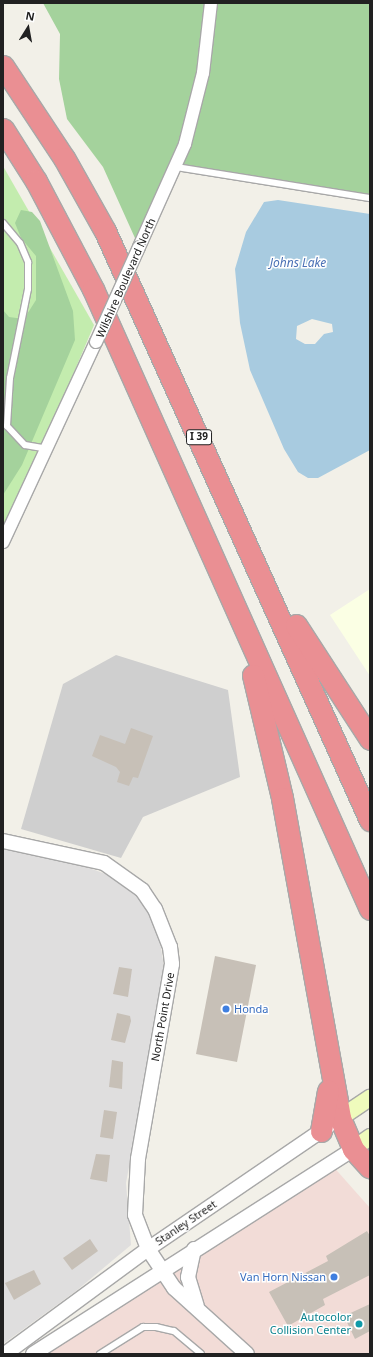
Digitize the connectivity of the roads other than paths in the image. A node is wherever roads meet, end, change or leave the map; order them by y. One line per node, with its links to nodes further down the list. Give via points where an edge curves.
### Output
1 (211, 3): 4 (street, Wilshire Boulevard North, via 203,74)
2 (3, 66): 8 (highway, I 39, via 64,158 105,231)
3 (3, 129): 10 (highway, via 44,194 92,289)
4 (176, 167): 5 (lane); 7 (street, Wilshire Boulevard North, bridge)
5 (370, 198)
6 (3, 223): 7 (lane, via 20,244 28,262 28,282 10,378 7,426 26,445)
7 (48, 449): 9 (street, Wilshire Boulevard North)
8 (210, 462): 11 (highway, via 225,474 303,639); 12 (highway, I 39)
9 (3, 542)
10 (245, 630): 14 (highway); 15 (highway, via 244,648 263,708 282,798)
11 (370, 738)
12 (370, 820)
13 (3, 841): 22 (street, North Point Drive, via 104,863 142,890 165,931 172,964 171,982 134,1193 135,1215)
14 (370, 909)
15 (330, 1065): 17 (highway); 18 (highway)
16 (370, 1098): 17 (main road, Stanley Street)
17 (340, 1118): 18 (street, Stanley Street); 20 (highway)
18 (321, 1130): 22 (street, Stanley Street)
19 (370, 1137): 20 (main road)
20 (353, 1149): 21 (highway); 23 (street)
21 (370, 1168)
22 (148, 1249): 24 (street, North Point Drive); 26 (street, Stanley Street)
23 (194, 1249): 24 (street); 25 (street, via 189,1287)
24 (160, 1270): 25 (street, North Point Drive); 27 (street)
25 (201, 1312): 30 (street, North Point Drive)
26 (5, 1354)
27 (32, 1354)
28 (100, 1354): 29 (lane, via 143,1327 156,1327 174,1331)
29 (201, 1354)
30 (248, 1354)

